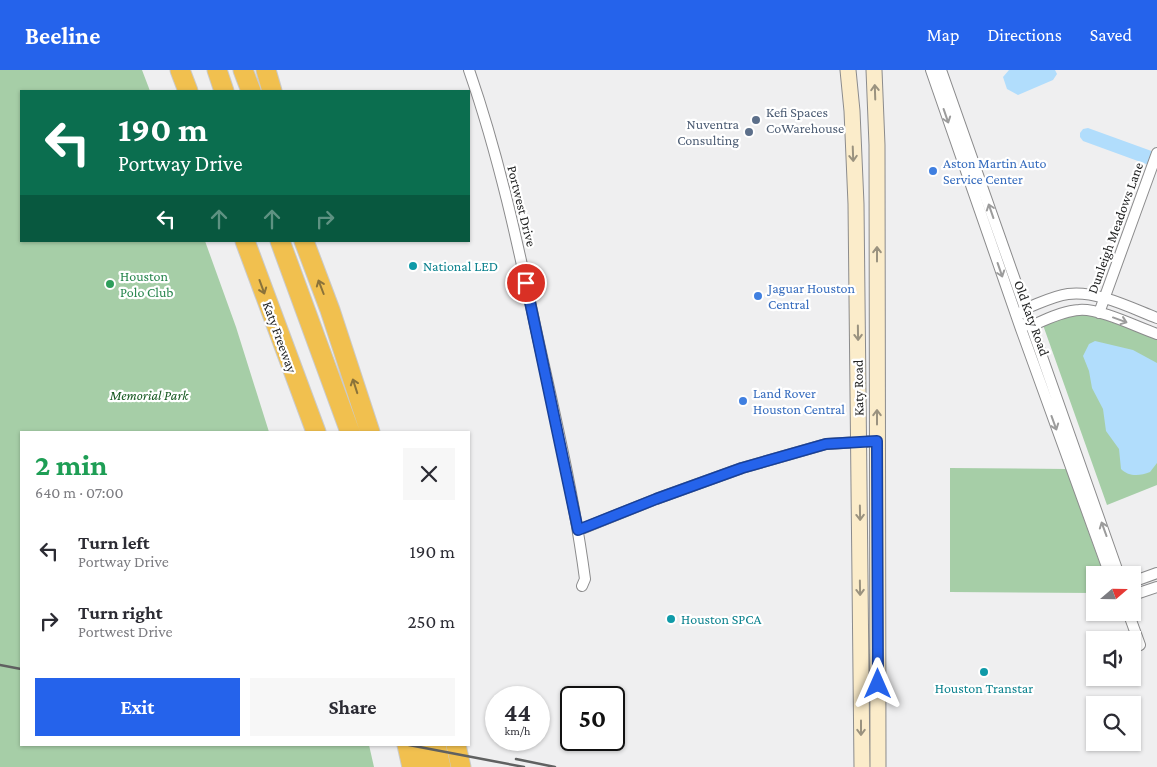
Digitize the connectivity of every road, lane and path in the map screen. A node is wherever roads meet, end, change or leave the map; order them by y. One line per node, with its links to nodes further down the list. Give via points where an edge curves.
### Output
1 (180, 70): 11 (highway)
2 (206, 70): 12 (highway)
3 (217, 70): 13 (highway)
4 (243, 70): 14 (highway)
5 (266, 70): 15 (highway)
6 (469, 70): 40 (street, Portwest Drive, via 484,112 510,209)
7 (848, 70): 36 (main road, Katy Road, one-way to 36, via 856,204)
8 (874, 70): 35 (main road, Katy Road, one-way to 8)
9 (931, 70): 16 (street, Old Katy Road, one-way to 16)
10 (941, 70): 16 (street, Old Katy Road)
11 (188, 90)
12 (214, 90)
13 (224, 90)
14 (251, 90)
15 (272, 90)
16 (964, 152): 25 (street, Old Katy Road, one-way to 16); 28 (street, Old Katy Road, one-way to 28)
17 (1157, 153): 24 (street, Dunleigh Meadows Lane)
18 (245, 242): 31 (highway, Katy Freeway, one-way to 31)
19 (269, 242): 32 (highway)
20 (280, 242): 33 (highway)
21 (304, 242): 23 (highway)
22 (310, 242): 23 (highway)
23 (312, 263): 34 (highway, one-way to 23)
24 (1105, 299): 25 (street, via 1069,294); 26 (street, Dunleigh Meadows Lane); 27 (street)
25 (1024, 308): 28 (street); 29 (street, Old Katy Road)
26 (1099, 313): 29 (street, via 1072,311); 30 (street, one-way to 30)
27 (1157, 318)
28 (1018, 320): 29 (street); 37 (street, Old Katy Road, one-way to 37)
29 (1030, 326): 37 (street, Old Katy Road)
30 (1157, 334)
31 (316, 431)
32 (336, 431)
33 (350, 431)
34 (370, 431)
35 (877, 441): 36 (street); 38 (main road, Katy Road)
36 (859, 442): 39 (main road, Katy Road); 40 (street, via 813,447 742,468)
37 (1073, 458): 41 (street, Old Katy Road); 42 (street, Old Katy Road, one-way to 37)
38 (877, 478): 39 (main road); 48 (main road, Katy Road)
39 (859, 479): 49 (main road, Katy Road, one-way to 49)
40 (578, 530): 45 (street, Portwest Drive, via 585,579)
41 (1107, 566)
42 (1115, 566)
43 (1157, 573): 44 (street)
44 (1141, 579)
45 (582, 586)
46 (1157, 587): 47 (street)
47 (1141, 592)
48 (878, 606): 49 (main road); 59 (main road, Katy Road)
49 (860, 609): 58 (main road, Katy Road, one-way to 58)
50 (407, 746): 54 (highway)
51 (422, 746): 55 (highway)
52 (436, 746): 56 (highway)
53 (456, 746): 57 (highway)
54 (412, 767)
55 (427, 767)
56 (441, 767)
57 (462, 767)
58 (862, 767)
59 (878, 767)

